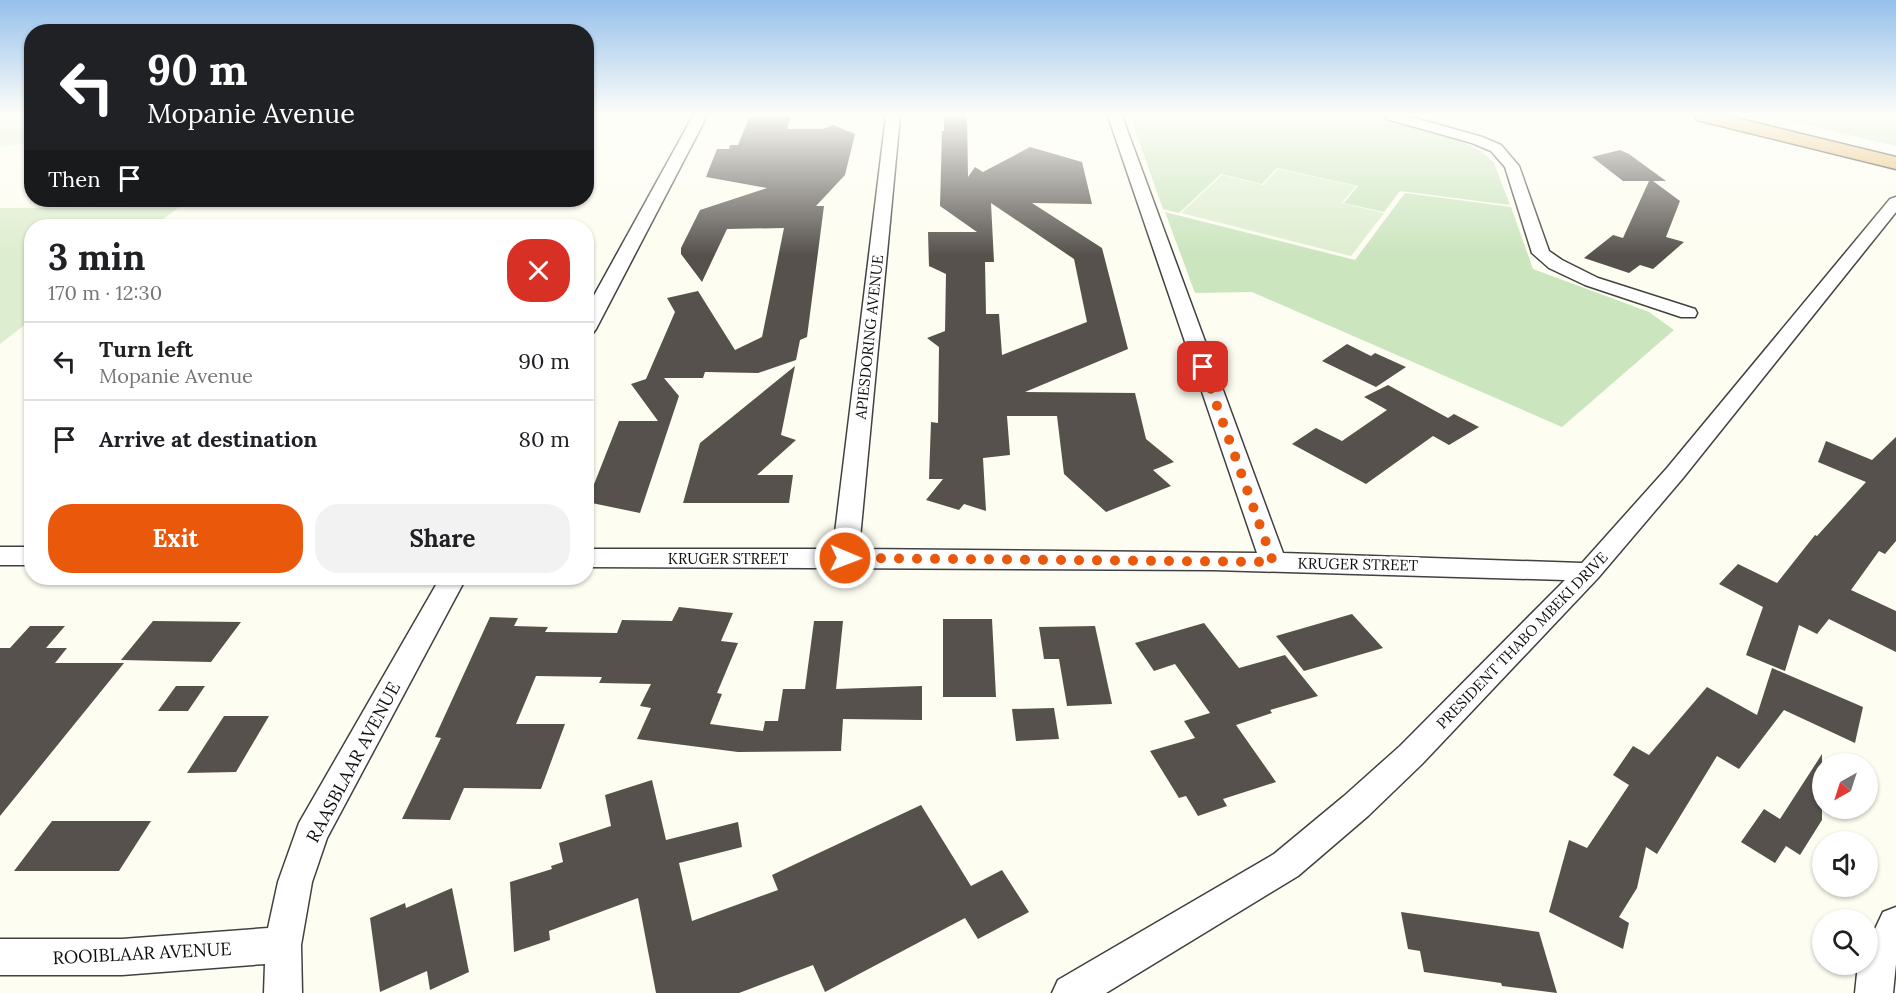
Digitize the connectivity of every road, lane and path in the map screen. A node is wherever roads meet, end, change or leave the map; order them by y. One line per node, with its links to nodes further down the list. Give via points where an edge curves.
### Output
1 (675, 162): 7 (street)
2 (888, 162): 11 (street, APIESDORING AVENUE)
3 (1131, 162): 12 (street)
4 (1509, 162): 6 (street, via 1541,253 1550,261 1584,278)
5 (1896, 202): 13 (street, PRESIDENT THABO MBEKI DRIVE)
6 (1688, 313)
7 (594, 314)
8 (0, 556): 9 (street)
9 (24, 556)
10 (594, 558): 11 (street, KRUGER STREET)
11 (845, 558): 12 (street, KRUGER STREET)
12 (1273, 562): 13 (street, KRUGER STREET)
13 (1589, 572): 19 (street, PRESIDENT THABO MBEKI DRIVE, via 1411,755 1286,865)
14 (449, 585): 16 (street, RAASBLAAR AVENUE, via 311,834 295,882)
15 (1896, 924): 20 (street, via 1877,964)
16 (283, 945): 17 (street, ROOIBLAAR AVENUE, via 122,957); 18 (street, RAASBLAAR AVENUE)
17 (0, 957)
18 (283, 993)
19 (1071, 993)
20 (1874, 993)

